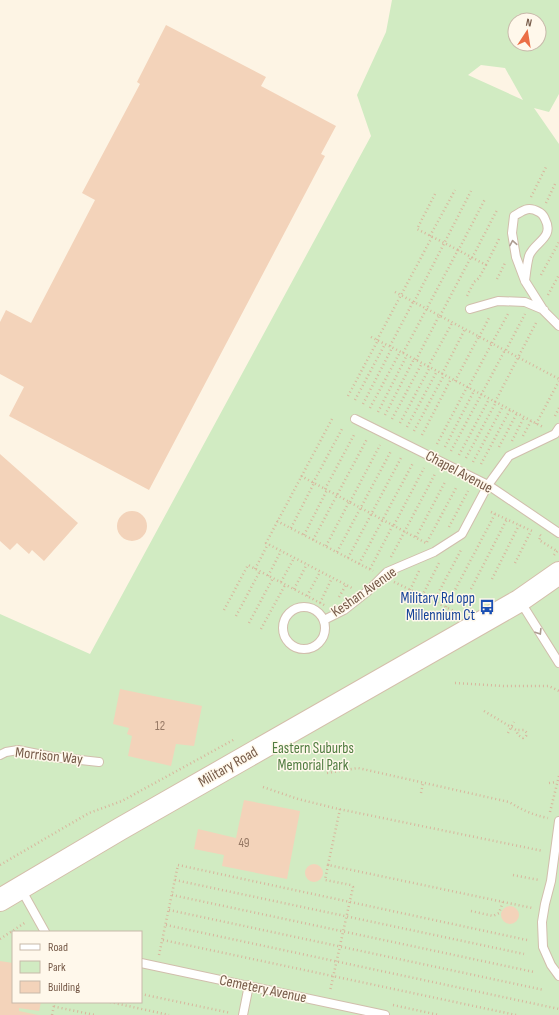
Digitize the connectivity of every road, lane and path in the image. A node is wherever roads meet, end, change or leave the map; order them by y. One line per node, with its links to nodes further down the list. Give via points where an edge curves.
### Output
1 (546, 168): 7 (path)
2 (556, 182): 8 (path)
3 (455, 190): 11 (path)
4 (472, 191): 13 (path)
5 (435, 194): 11 (path, via 417,229)
6 (486, 199): 14 (path)
7 (529, 202)
8 (545, 204)
9 (497, 210): 15 (path)
10 (504, 231): 17 (path)
11 (431, 236): 13 (path); 23 (path)
12 (559, 242): 18 (path)
13 (444, 244): 14 (path); 25 (path)
14 (458, 250): 15 (path); 27 (path)
15 (472, 258): 17 (path); 32 (path)
16 (506, 260): 20 (path)
17 (486, 265): 26 (path, via 480,278 474,282)
18 (542, 275)
19 (559, 275): 24 (path)
20 (497, 279)
21 (525, 280): 21 (lane, one-way to 21, via 516,257 512,233 514,216 527,209 534,209 543,214 548,228 544,238 530,254); 31 (lane)
22 (394, 292): 23 (path)
23 (400, 295): 25 (path); 38 (path)
24 (548, 295)
25 (413, 302): 27 (path); 41 (path)
26 (466, 306): 31 (lane, via 498,301 525,302)
27 (427, 309): 32 (path); 44 (path)
28 (510, 310): 39 (path)
29 (493, 312): 36 (path)
30 (525, 312): 42 (path)
31 (542, 314): 34 (lane); 46 (path)
32 (440, 316): 33 (path); 47 (path)
33 (452, 323): 35 (path); 49 (path)
34 (559, 326)
35 (465, 329): 36 (path); 51 (path)
36 (479, 336): 39 (path); 54 (path)
37 (371, 337): 38 (path)
38 (377, 340): 40 (path); 58 (path)
39 (492, 343): 42 (path); 55 (path)
40 (385, 344): 41 (path); 60 (path)
41 (391, 347): 43 (path); 62 (path)
42 (505, 350): 46 (path); 57 (path)
43 (400, 352): 44 (path); 64 (path)
44 (403, 354): 45 (path)
45 (407, 355): 47 (path); 66 (path)
46 (519, 357): 53 (path); 61 (path)
47 (415, 360): 48 (path); 68 (path)
48 (422, 363): 49 (path); 72 (path)
49 (429, 367): 50 (path); 74 (path)
50 (437, 371): 51 (path); 77 (path)
51 (443, 374): 52 (path); 80 (path)
52 (451, 379): 54 (path); 82 (path)
53 (559, 380): 75 (path)
54 (455, 381): 55 (path)
55 (468, 388): 56 (path); 86 (path)
56 (474, 391): 57 (path); 88 (path)
57 (481, 395): 59 (path); 90 (path)
58 (348, 396)
59 (489, 399): 61 (path); 92 (path)
60 (356, 400)
61 (495, 402): 63 (path); 94 (path)
62 (363, 404)
63 (503, 406): 65 (path); 95 (path)
64 (370, 408)
65 (510, 410): 67 (path); 97 (path)
66 (378, 412)
67 (517, 414): 69 (path); 91 (path)
68 (385, 415)
69 (524, 417): 73 (path); 85 (path)
70 (332, 419): 100 (path)
71 (355, 419): 103 (lane, Chapel Avenue)
72 (392, 419)
73 (531, 421): 75 (path); 84 (path)
74 (400, 423)
75 (536, 424): 79 (path)
76 (342, 427): 102 (path)
77 (407, 427)
78 (559, 428): 103 (lane, Keshan Avenue, via 555,434 509,456)
79 (548, 430)
80 (414, 431)
81 (355, 432): 105 (path)
82 (422, 434)
83 (367, 439): 107 (path)
84 (521, 440)
85 (511, 442)
86 (437, 444)
87 (380, 445): 108 (path)
88 (445, 447)
89 (391, 451): 109 (path)
90 (451, 451)
91 (496, 452)
92 (459, 455)
93 (402, 456): 112 (path)
94 (466, 458)
95 (473, 462)
96 (413, 463): 116 (path)
97 (481, 464)
98 (424, 468): 118 (path)
99 (435, 474): 121 (path)
100 (301, 476): 102 (path); 117 (path)
101 (445, 482): 126 (path)
102 (314, 483): 105 (path); 120 (path)
103 (488, 485): 124 (lane, Chapel Avenue); 171 (lane, Keshan Avenue, via 462,534 434,552 387,572 344,610)
104 (457, 486): 128 (path)
105 (326, 490): 107 (path); 125 (path)
106 (468, 491): 122 (path)
107 (337, 495): 108 (path); 127 (path)
108 (350, 502): 109 (path); 131 (path)
109 (361, 508): 112 (path); 135 (path)
110 (500, 511): 114 (path)
111 (491, 512): 113 (path)
112 (372, 514): 116 (path); 137 (path)
113 (495, 514): 114 (path); 167 (path)
114 (500, 516): 115 (path)
115 (507, 519): 119 (path); 158 (path)
116 (383, 520): 118 (path); 142 (path)
117 (277, 521): 120 (path); 129 (path, via 266,543)
118 (394, 525): 121 (path); 146 (path)
119 (519, 525): 123 (path); 153 (path)
120 (291, 528): 125 (path)
121 (404, 531): 126 (path); 139 (path)
122 (447, 531)
123 (531, 531): 133 (path, via 541,536 539,540); 140 (path)
124 (559, 533)
125 (304, 535): 127 (path)
126 (416, 537): 128 (path)
127 (313, 540): 131 (path)
128 (426, 543): 130 (path)
129 (268, 544): 134 (path); 145 (path)
130 (430, 544)
131 (326, 546): 135 (path)
132 (463, 546): 164 (path)
133 (558, 550): 143 (path)
134 (281, 551): 136 (path); 150 (path)
135 (337, 552): 137 (path)
136 (294, 558): 141 (path); 154 (path)
137 (348, 558): 142 (path)
138 (441, 559): 162 (path)
139 (388, 561)
140 (515, 563)
141 (307, 564): 148 (path); 157 (path)
142 (359, 564): 146 (path)
143 (556, 564): 163 (street, Military Road)
144 (422, 566): 159 (path)
145 (255, 569): 147 (path); 168 (path, via 248,565)
146 (370, 569): 149 (path)
147 (260, 571): 150 (path); 170 (path)
148 (320, 572): 152 (path); 161 (path)
149 (378, 574)
150 (268, 576): 151 (path)
151 (273, 578): 154 (path); 172 (path)
152 (332, 578): 160 (path); 165 (path)
153 (492, 579)
154 (281, 582): 156 (path)
155 (394, 582): 159 (path)
156 (285, 584): 157 (path); 173 (path)
157 (294, 589): 161 (path)
158 (471, 589)
159 (410, 590): 162 (path)
160 (358, 591)
161 (307, 596): 165 (path)
162 (422, 596): 164 (path)
163 (519, 601): 174 (lane, one-way to 174); 201 (street, Military Road)
164 (434, 602): 167 (path)
165 (320, 603): 166 (path)
166 (328, 607)
167 (446, 607): 169 (path)
168 (224, 610)
169 (454, 611)
170 (236, 616)
171 (324, 620): 171 (lane, Keshan Avenue, via 323,638 311,648 296,647 285,636 284,622 297,608 310,608)
172 (249, 623)
173 (261, 629)
174 (559, 663)
175 (455, 683): 176 (path, via 549,686)
176 (559, 691)
177 (484, 711): 179 (path)
178 (514, 722): 179 (path)
179 (512, 728): 180 (path); 181 (path)
180 (516, 730)
181 (508, 733)
182 (239, 737): 196 (path, via 122,801 89,813)
183 (0, 755): 184 (lane, Morrison Way, via 18,750)
184 (99, 762)
185 (326, 773): 188 (path, via 358,768)
186 (559, 776): 187 (path)
187 (557, 782): 189 (path); 193 (path)
188 (423, 783): 191 (path); 193 (path, via 509,802 533,815)
189 (549, 784)
190 (263, 787): 192 (path)
191 (421, 793)
192 (340, 809): 195 (path); 197 (path)
193 (548, 818): 194 (path)
194 (556, 820): 195 (lane)
195 (556, 854): 207 (lane)
196 (0, 865)
197 (328, 865): 204 (path, via 325,880 351,885 353,887); 205 (path)
198 (513, 875): 200 (path)
199 (175, 880): 202 (path); 204 (path, via 178,865); 210 (path)
200 (545, 881)
201 (20, 888): 203 (street, Military Road); 209 (lane)
202 (172, 895): 206 (path); 215 (path)
203 (0, 900)
204 (350, 902): 210 (path); 218 (path)
205 (503, 902): 207 (path); 208 (path, via 499,913 493,916)
206 (169, 910): 211 (path); 219 (path)
207 (544, 910): 226 (lane, via 543,948)
208 (470, 911)
209 (35, 916): 212 (path); 214 (lane)
210 (346, 916): 215 (path); 220 (path)
211 (166, 925): 217 (path); 222 (path)
212 (12, 931)
213 (12, 931): 216 (path)
214 (44, 931)
215 (343, 931): 219 (path); 224 (path)
216 (0, 939)
217 (162, 940): 221 (path); 225 (path)
218 (527, 940)
219 (340, 946): 222 (path); 228 (path)
220 (524, 954)
221 (158, 960)
222 (336, 961): 225 (path); 234 (path)
223 (142, 963): 227 (lane, Cemetery Avenue)
224 (534, 972)
225 (333, 976): 232 (path); 241 (path)
226 (559, 976)
227 (249, 985): 232 (lane, Cemetery Avenue); 239 (lane)
228 (544, 990)
229 (142, 994): 235 (path)
230 (55, 1003): 233 (path)
231 (115, 1003): 238 (path)
232 (328, 1003): 240 (lane, Cemetery Avenue)
233 (54, 1006): 236 (path); 237 (path)
234 (559, 1009)
235 (234, 1013)
236 (52, 1015)
237 (95, 1015)
238 (169, 1015)
239 (243, 1015)
240 (384, 1015)
241 (516, 1015)

